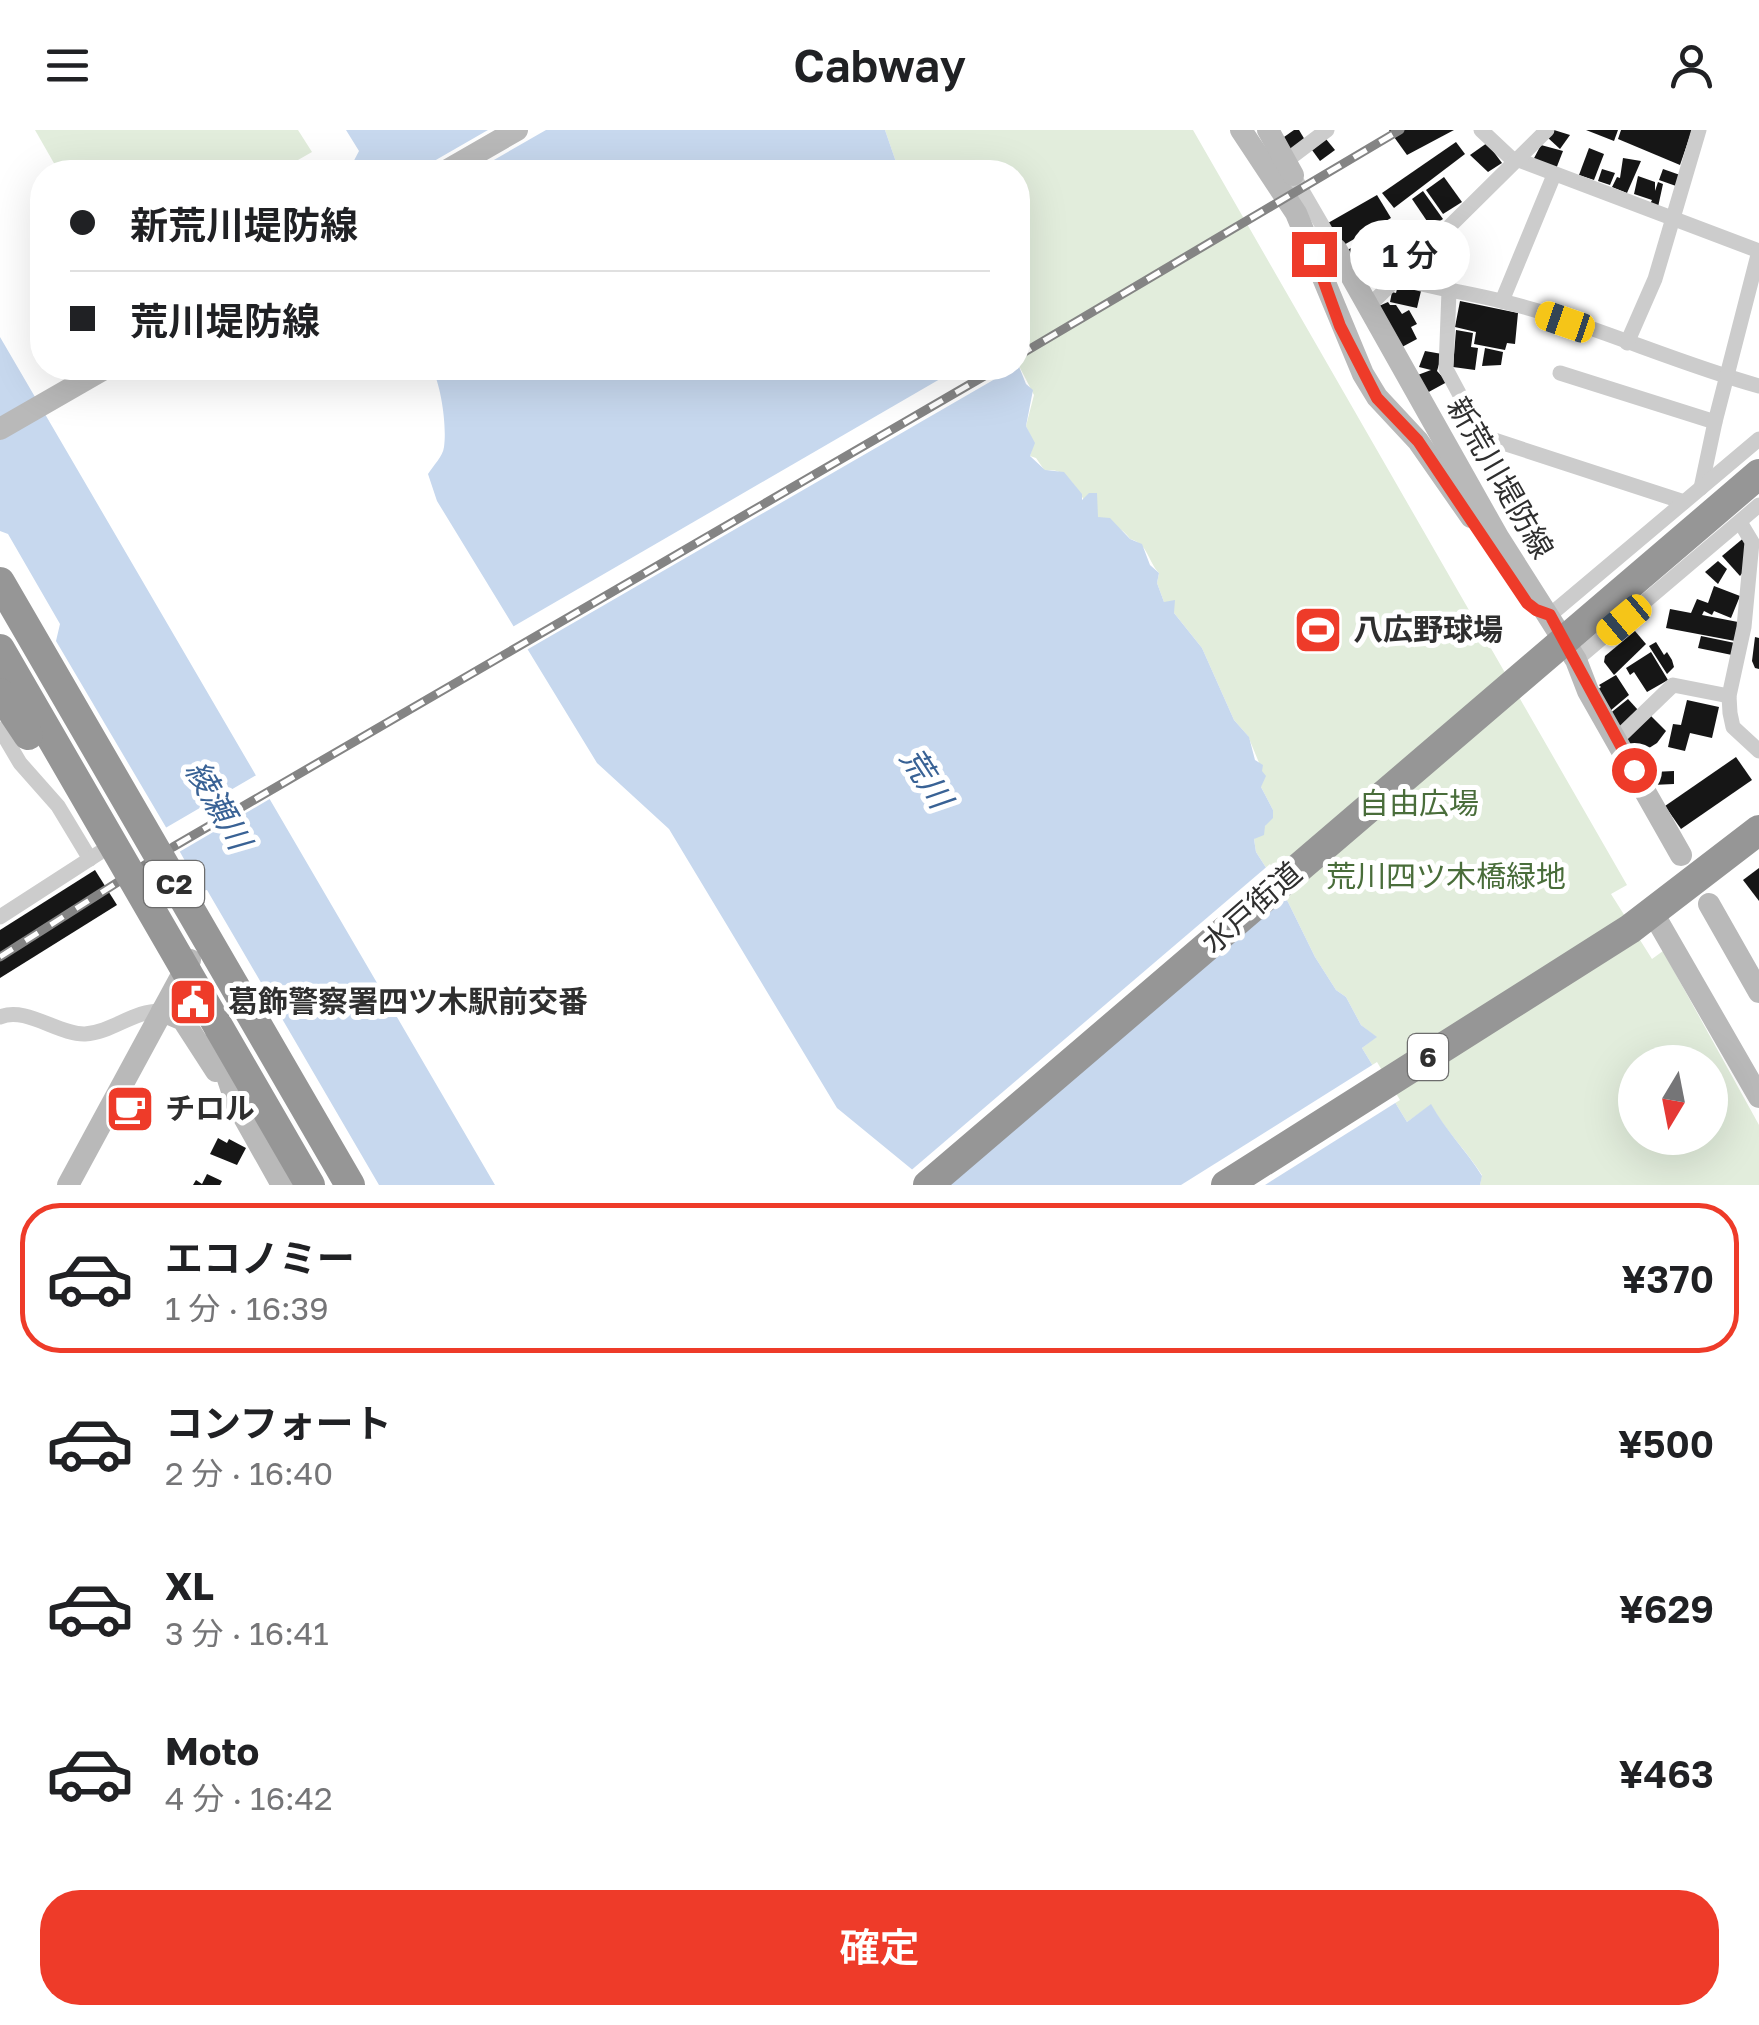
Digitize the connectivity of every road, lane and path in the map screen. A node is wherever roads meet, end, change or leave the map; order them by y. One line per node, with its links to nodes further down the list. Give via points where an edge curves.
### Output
1 (518, 130): 8 (main road)
2 (1241, 130): 35 (main road, via 1296,214 1377,398 1418,441 1527,603)
3 (1268, 130): 10 (main road, 新荒川堤防線)
4 (1327, 130): 10 (street)
5 (1481, 130): 9 (street)
6 (1547, 130): 9 (street)
7 (1698, 130): 12 (street)
8 (465, 160)
9 (1515, 160): 11 (street); 15 (street)
10 (1290, 168): 13 (street, 新荒川堤防線)
11 (1554, 174): 12 (street); 17 (street)
12 (1673, 219): 14 (street); 19 (street)
13 (1336, 249): 18 (main road, 新荒川堤防線)
14 (1759, 251): 21 (street)
15 (1396, 277): 16 (street); 18 (street)
16 (1449, 291): 17 (street); 29 (street, via 1446,369 1491,439)
17 (1502, 301): 19 (street)
18 (1368, 307): 35 (main road, 新荒川堤防線, via 1498,537)
19 (1628, 343): 21 (street)
20 (1560, 373): 24 (street)
21 (1727, 377): 23 (street); 24 (street)
22 (86, 380): 25 (main road)
23 (1759, 386)
24 (1714, 422): 28 (street)
25 (0, 429)
26 (1759, 439): 28 (street)
27 (1759, 474): 63 (highway, 水戸街道, bridge)
28 (1701, 488): 29 (street)
29 (1684, 502): 35 (street)
30 (1759, 506): 31 (street)
31 (1740, 522): 32 (street); 38 (street)
32 (1756, 542): 40 (street)
33 (0, 582): 62 (highway, C2, bridge)
34 (0, 602): 61 (highway)
35 (1550, 615): 38 (main road, 新荒川堤防線)
36 (0, 635): 45 (main road, bridge)
37 (0, 650): 60 (highway, C2, bridge)
38 (1576, 660): 42 (main road, 新荒川堤防線)
39 (0, 692): 59 (highway, bridge)
40 (1729, 696): 42 (street, via 1673,685); 43 (street, via 1733,727)
41 (0, 729): 47 (street)
42 (1616, 740): 46 (main road, 新荒川堤防線)
43 (1759, 752)
44 (1759, 830): 50 (highway, 6)
45 (119, 841): 47 (street); 51 (main road)
46 (1681, 855)
47 (90, 859): 49 (street)
48 (1709, 904): 52 (main road)
49 (0, 917)
50 (1641, 921): 55 (main road); 64 (highway, 6)
51 (190, 960): 53 (main road); 56 (main road); 61 (main road)
52 (1759, 992)
53 (162, 1011): 54 (street, via 84,1034 13,1014); 56 (main road, via 187,1025); 57 (main road)
54 (0, 1017)
55 (1759, 1097)
56 (236, 1104): 58 (main road)
57 (68, 1185)
58 (282, 1185)
59 (295, 1185)
60 (310, 1185)
61 (330, 1185)
62 (350, 1185)
63 (928, 1185)
64 (1226, 1185)

